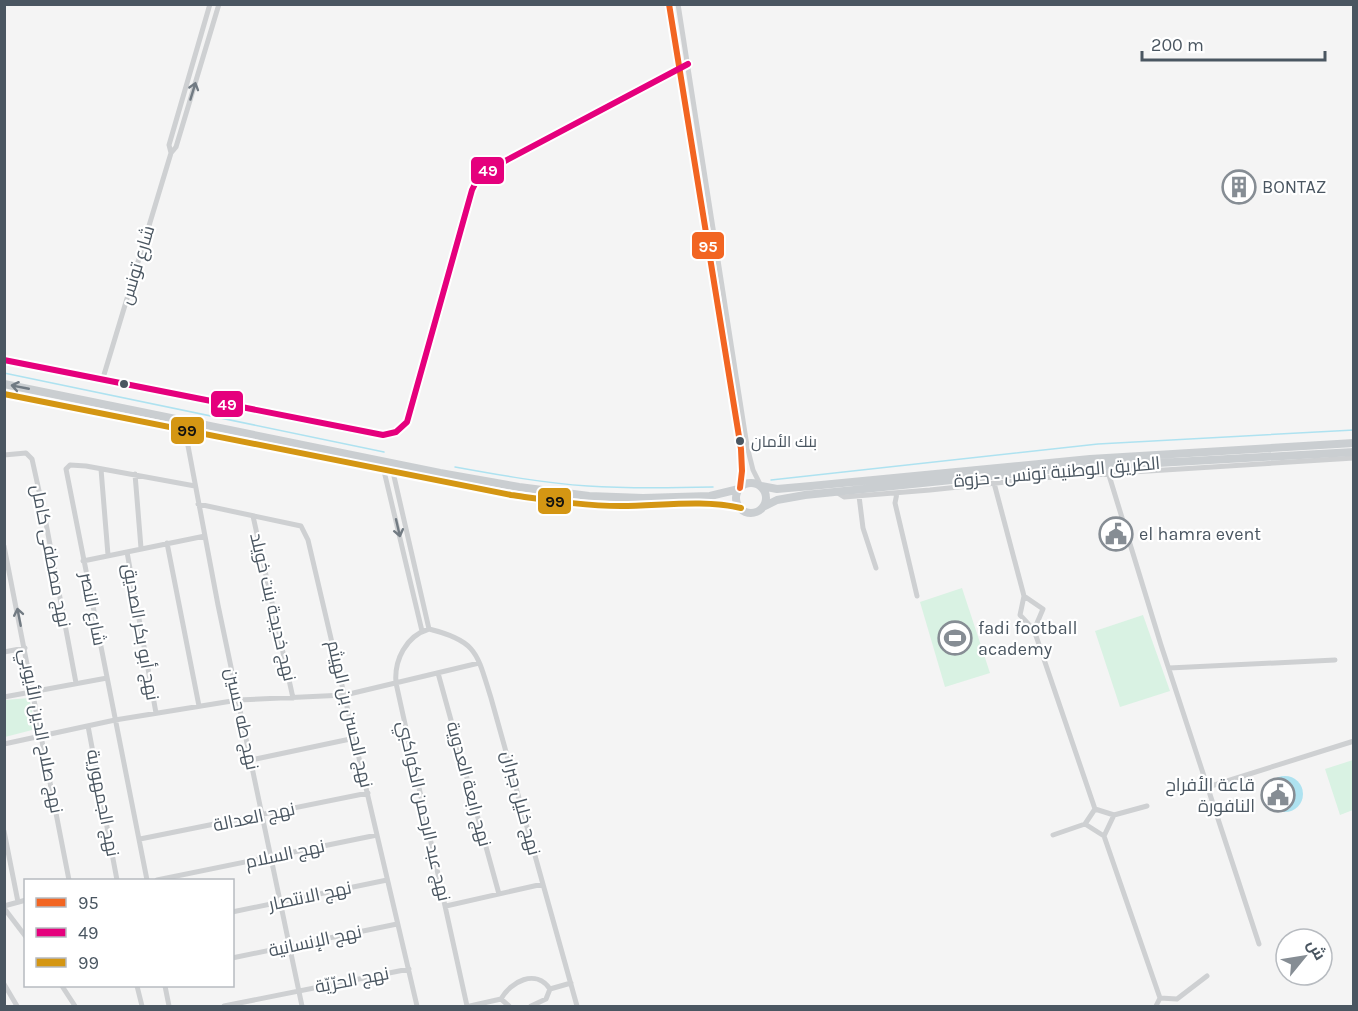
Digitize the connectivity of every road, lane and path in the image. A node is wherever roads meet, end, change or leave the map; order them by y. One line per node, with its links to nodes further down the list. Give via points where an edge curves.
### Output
1 (210, 4): 7 (street, via 169,145)
2 (219, 4): 7 (street, one-way to 2)
3 (669, 4): 6 (street)
4 (678, 4): 5 (street)
5 (688, 64): 6 (street); 23 (street, via 747,446)
6 (679, 67): 9 (street, via 479,176 407,422 396,432 383,435); 24 (street, via 742,457)
7 (171, 153): 9 (street, شارع تونس)
8 (4, 360): 9 (street)
9 (103, 378)
10 (4, 384): 24 (main road, one-way to 10, via 710,496 643,498 519,487)
11 (4, 394): 12 (main road)
12 (185, 430): 19 (main road); 22 (street, نهج طه حسين)
13 (1353, 443): 23 (main road, الطريق الوطنية تونس - حزوة, via 1090,459 777,489)
14 (1353, 452): 18 (main road, الطريق الوطنية تونس - حزوة)
15 (4, 455): 52 (street, نهج مصطفى كامل, via 26,453 32,459)
16 (1353, 458): 18 (street)
17 (101, 469): 20 (street, شارع النصر); 37 (street); 38 (street, شارع النصر, via 70,465 66,469)
18 (1108, 470): 21 (street); 25 (main road, الطريق الوطنية تونس - حزوة, via 1069,468); 49 (street)
19 (389, 472): 30 (main road, via 564,502 618,506 720,504); 42 (street); 44 (street, one-way to 44)
20 (135, 474): 22 (street, شارع النصر); 35 (street)
21 (994, 483): 26 (street); 41 (street)
22 (195, 486): 28 (street, نهج طه حسين)
23 (761, 486): 24 (main road, via 750,483); 29 (main road, via 766,496)
24 (740, 489): 30 (main road, via 736,499)
25 (836, 492): 27 (street, via 844,497); 29 (main road, الطريق الوطنية تونس - حزوة, via 793,496)
26 (897, 493): 27 (street); 40 (street, via 895,503)
27 (859, 496): 39 (street, via 863,528)
28 (198, 504): 31 (street, نهج الحسن بن الهيثم); 32 (street, نهج طه حسين)
29 (763, 507): 30 (main road, via 752,512)
30 (741, 508)
31 (253, 516): 55 (street, نهج الحسن بن الهيثم, via 301,526 308,540); 57 (street, نهج خديجة بنت خويلد)
32 (205, 536): 33 (street); 58 (street, نهج طه حسين)
33 (166, 543): 35 (street); 59 (street)
34 (4, 546): 45 (street, نهج صلاح الدين الأيوبي, one-way to 34)
35 (141, 548): 36 (street)
36 (127, 552): 37 (street); 60 (street, نهج أبو بكر الصديق)
37 (108, 555): 38 (street)
38 (83, 561): 51 (street, شارع النصر)
39 (876, 568)
40 (917, 596)
41 (1024, 596): 43 (street, via 1020,615); 43 (street, via 1043,609)
42 (429, 629): 44 (street); 48 (street, نهج خليل جبران, via 466,642)
43 (1034, 630): 71 (street)
44 (422, 631): 53 (street, نهج عبد الرحمن الكواكبي, via 397,660)
45 (24, 648): 46 (street); 54 (street, نهج صلاح الدين الأيوبي)
46 (4, 652)
47 (1335, 660): 49 (street)
48 (479, 663): 50 (street); 87 (street, نهج خليل جبران)
49 (1169, 668): 68 (street)
50 (438, 673): 53 (street); 88 (street, نهج رابعة العدوية)
51 (107, 678): 52 (street); 61 (street, شارع النصر)
52 (76, 683): 54 (street)
53 (396, 683): 55 (street); 92 (street, نهج عبد الرحمن الكواكبي)
54 (33, 692): 56 (street); 63 (street, نهج صلاح الدين الأيوبي)
55 (345, 694): 57 (street); 64 (street, نهج الحسن بن الهيثم)
56 (4, 697)
57 (293, 698): 58 (street)
58 (238, 700): 59 (street); 67 (street, نهج طه حسين)
59 (199, 706): 60 (street)
60 (156, 713): 61 (street)
61 (115, 720): 62 (street); 79 (street, شارع النصر)
62 (88, 726): 63 (street); 83 (street, نهج الجمهورية)
63 (42, 736): 66 (street); 82 (street, نهج صلاح الدين الأيوبي)
64 (355, 738): 67 (street); 69 (street, نهج الحسن بن الهيثم)
65 (1353, 741): 68 (street)
66 (4, 744)
67 (251, 760): 72 (street, نهج طه حسين)
68 (1208, 787): 97 (street)
69 (368, 793): 72 (street, نهج العدالة); 76 (street, نهج الحسن بن الهيثم)
70 (1147, 806): 73 (street)
71 (1095, 809): 73 (street); 74 (street)
72 (263, 815): 79 (street, نهج العدالة); 81 (street, نهج طه حسين)
73 (1114, 815): 78 (street)
74 (1085, 824): 77 (street); 78 (street)
75 (4, 831): 80 (street)
76 (377, 835): 81 (street, نهج السلام); 86 (street, نهج الحسن بن الهيثم)
77 (1053, 835)
78 (1104, 836): 109 (street)
79 (140, 839): 84 (street, شارع النصر)
80 (5, 841): 90 (street)
81 (272, 858): 85 (street, نهج السلام); 91 (street, نهج طه حسين)
82 (69, 879)
83 (117, 879)
84 (147, 879)
85 (162, 879)
86 (387, 880): 91 (street, نهج الانتصار); 95 (street, نهج الحسن بن الهيثم)
87 (543, 884): 88 (street); 102 (street, نهج خليل جبران)
88 (499, 894): 92 (street)
89 (24, 900): 90 (street)
90 (18, 902): 93 (street)
91 (281, 902): 94 (street, نهج الانتصار); 98 (street, نهج طه حسين)
92 (446, 906): 119 (street, نهج عبد الرحمن الكواكبي)
93 (4, 907): 96 (street)
94 (234, 912)
95 (398, 924): 98 (street, نهج الإنسانية); 100 (street, نهج الحسن بن الهيثم)
96 (24, 934)
97 (1259, 944)
98 (290, 946): 99 (street, نهج الإنسانية); 108 (street, نهج طه حسين)
99 (234, 958)
100 (409, 969): 108 (street, نهج الحرّيّة); 118 (street, نهج الحسن بن الهيثم)
101 (1207, 976): 111 (street)
102 (571, 982): 107 (street); 122 (street, نهج خليل جبران)
103 (4, 984): 112 (street)
104 (63, 987): 113 (street)
105 (137, 987): 114 (street)
106 (165, 987): 115 (street)
107 (550, 989): 110 (street, via 540,981 524,979 510,986); 121 (street, via 546,999)
108 (299, 990): 116 (street, نهج الحرّيّة); 117 (street, نهج طه حسين)
109 (1160, 998): 111 (street); 123 (street)
110 (501, 999): 119 (street); 120 (street)
111 (1177, 999): 124 (street)
112 (17, 1006)
113 (75, 1006)
114 (142, 1006)
115 (169, 1006)
116 (224, 1006)
117 (302, 1006)
118 (417, 1006)
119 (468, 1006)
120 (508, 1006)
121 (531, 1006)
122 (578, 1006)
123 (1156, 1006)
124 (1175, 1006)

